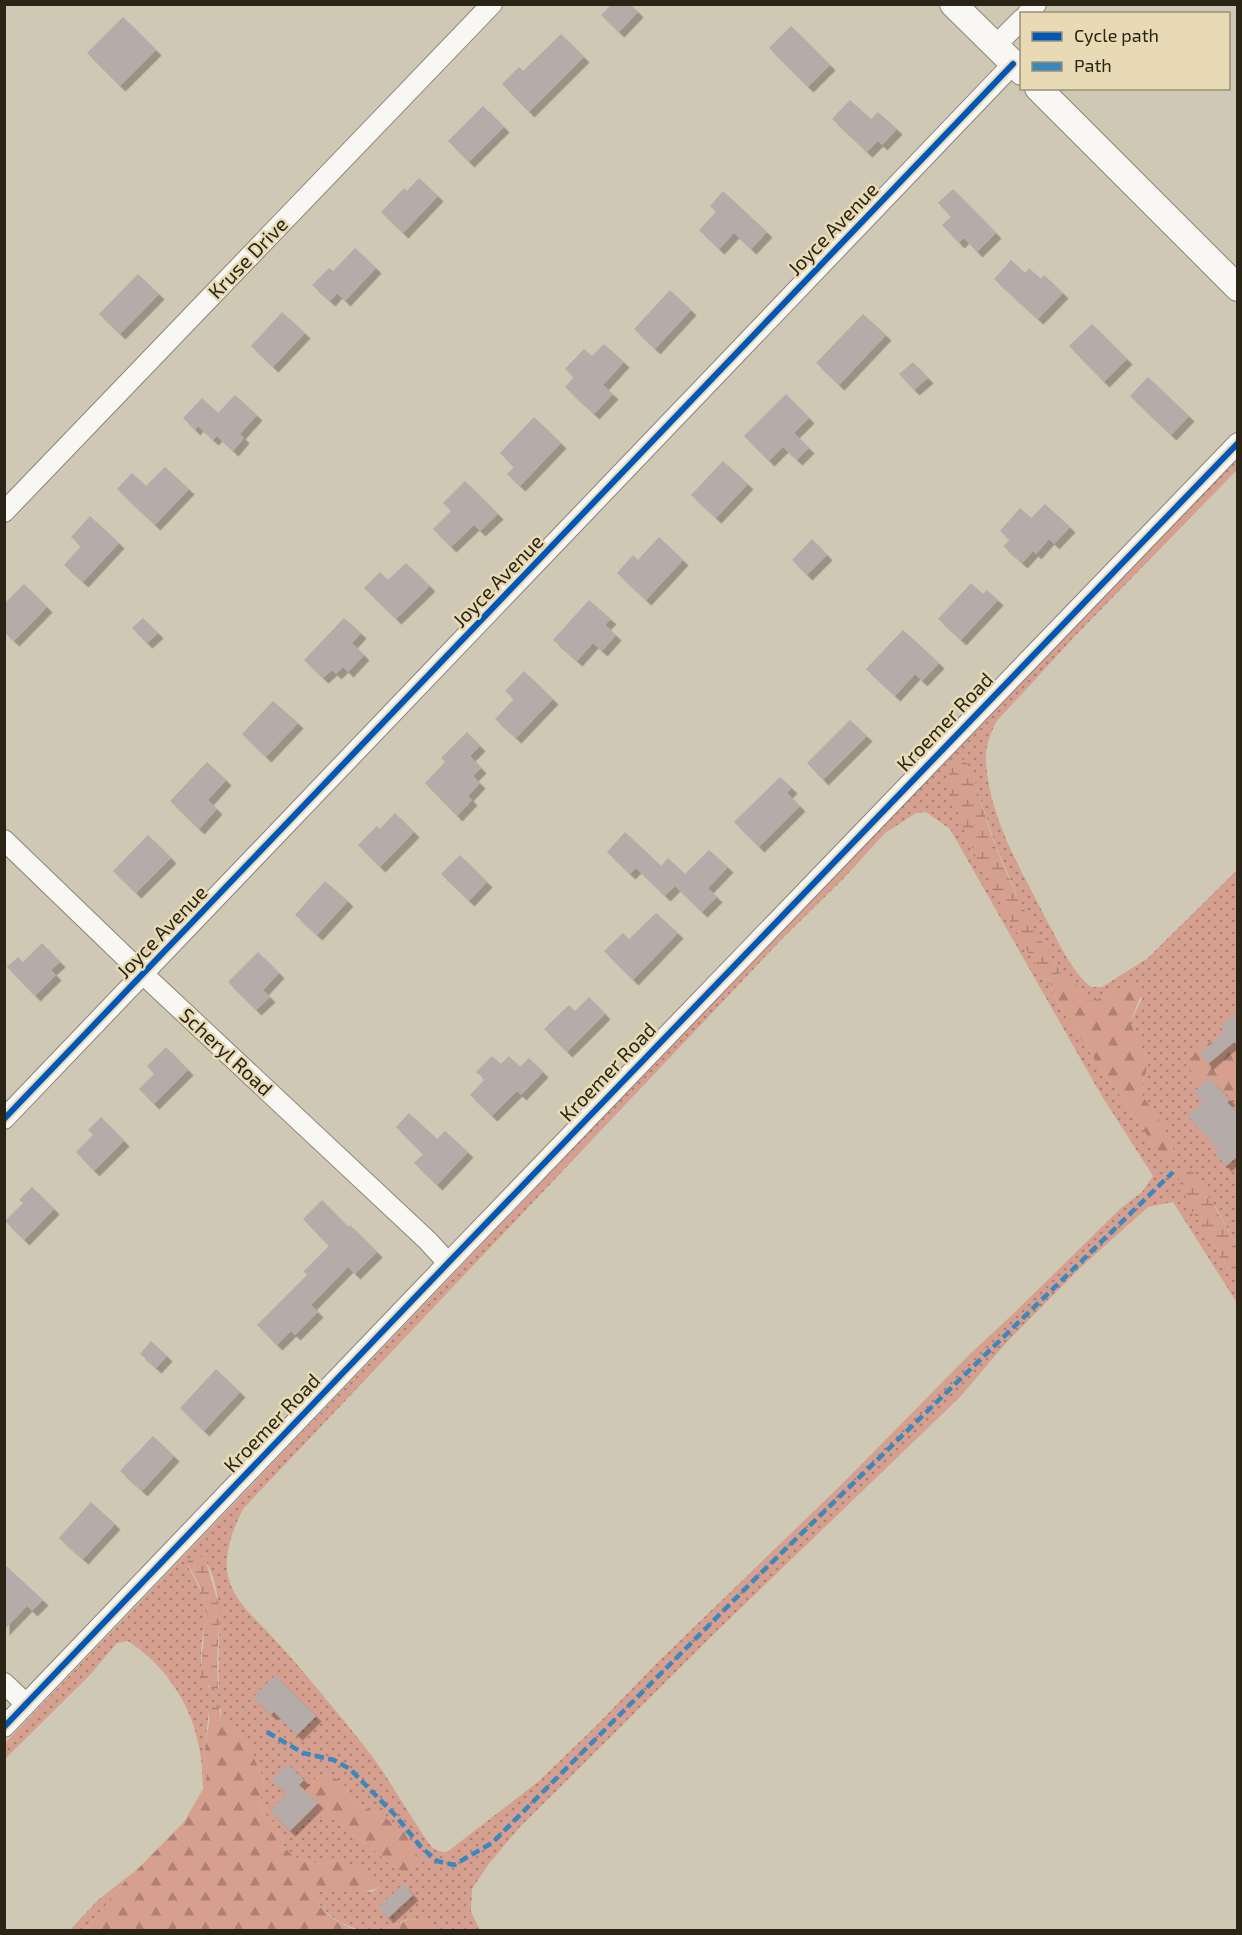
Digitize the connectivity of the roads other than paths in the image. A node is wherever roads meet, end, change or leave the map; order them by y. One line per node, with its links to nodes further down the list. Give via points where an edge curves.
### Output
1 (492, 4): 9 (street, Kruse Drive)
2 (953, 4): 4 (main road)
3 (1020, 21): 4 (street)
4 (995, 46): 5 (main road)
5 (1017, 68): 11 (street, Joyce Avenue)
6 (1040, 90): 7 (main road)
7 (1238, 288)
8 (1238, 443): 13 (street, Kroemer Road)
9 (4, 512)
10 (4, 840): 11 (street, Scheryl Road)
11 (144, 975): 12 (street, Joyce Avenue); 13 (street, Scheryl Road)
12 (4, 1119)
13 (448, 1263): 15 (street, Kroemer Road)
14 (4, 1683): 15 (street)
15 (26, 1704): 16 (street, Kroemer Road)
16 (4, 1727)

